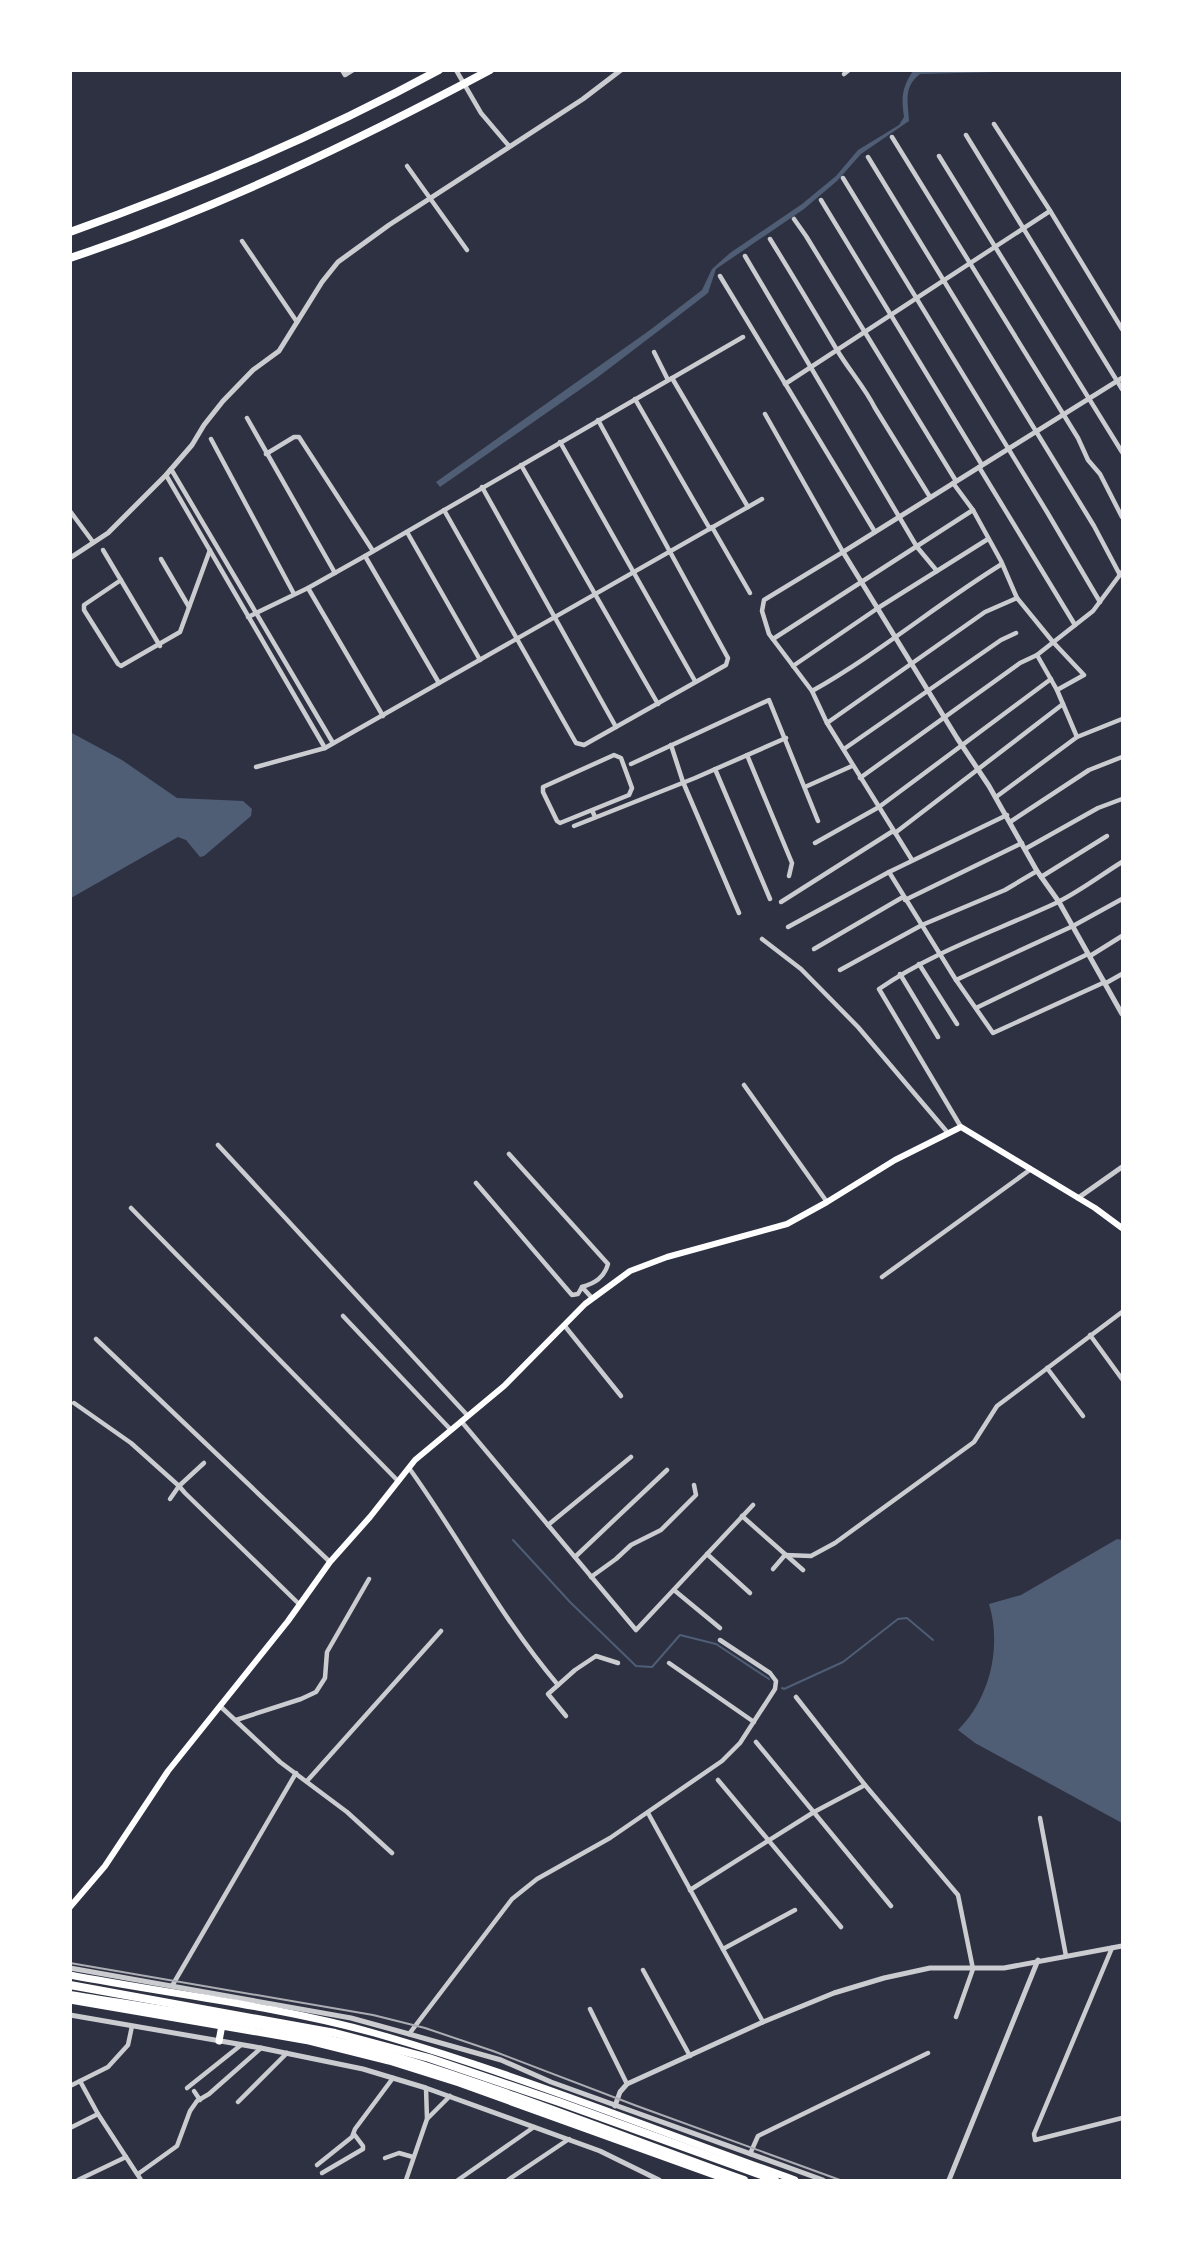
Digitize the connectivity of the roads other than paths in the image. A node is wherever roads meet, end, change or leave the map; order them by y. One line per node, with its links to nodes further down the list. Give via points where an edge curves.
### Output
1 (342, 70): 2 (street, via 345,75)
2 (352, 70)
3 (439, 70): 22 (highway, via 282,147 147,205)
4 (456, 70): 12 (street, via 481,113)
5 (490, 70): 28 (highway, via 389,123 252,187)
6 (621, 70): 12 (street)
7 (849, 70): 8 (street)
8 (844, 74)
9 (993, 124): 19 (street)
10 (966, 135): 21 (street)
11 (892, 137): 29 (street)
12 (509, 147): 17 (street)
13 (939, 156): 25 (street)
14 (868, 157): 31 (street)
15 (407, 166): 17 (street)
16 (843, 178): 32 (street)
17 (430, 198): 26 (street); 34 (street, via 338,262)
18 (821, 200): 33 (street)
19 (1050, 211): 21 (street); 35 (street)
20 (794, 219): 36 (street)
21 (1024, 228): 25 (street); 42 (street)
22 (70, 232)
23 (770, 239): 38 (street)
24 (242, 241): 34 (street)
25 (996, 246): 29 (street); 45 (street)
26 (467, 250)
27 (745, 256): 40 (street)
28 (70, 258)
29 (970, 263): 31 (street); 48 (street)
30 (720, 276): 43 (street)
31 (944, 280): 32 (street); 51 (street)
32 (917, 298): 33 (street); 54 (street)
33 (892, 315): 36 (street); 58 (street)
34 (297, 322): 59 (street, via 279,351 253,370 223,401)
35 (1122, 329)
36 (864, 332): 38 (street); 61 (street)
37 (743, 337): 41 (street)
38 (837, 350): 40 (street); 63 (street)
39 (654, 352): 41 (street)
40 (810, 367): 43 (street); 69 (street)
41 (670, 379): 46 (street); 65 (street)
42 (1120, 379): 44 (street); 45 (street)
43 (785, 384): 73 (street)
44 (1122, 389)
45 (1090, 398): 48 (street); 55 (street)
46 (636, 399): 50 (street); 71 (street)
47 (765, 414): 81 (street)
48 (1063, 415): 51 (street); 70 (street)
49 (247, 418): 56 (street)
50 (598, 420): 53 (street); 80 (street)
51 (1035, 432): 54 (street); 89 (street)
52 (211, 439): 95 (street)
53 (560, 442): 57 (street); 87 (street)
54 (1009, 448): 58 (street); 97 (street)
55 (1122, 452)
56 (267, 454): 79 (street, via 299,436); 88 (street)
57 (521, 465): 62 (street); 93 (street)
58 (981, 466): 61 (street); 103 (street)
59 (171, 469): 60 (street); 100 (street)
60 (166, 475): 75 (street, via 108,533); 78 (street)
61 (955, 482): 63 (street); 67 (street)
62 (482, 487): 66 (street); 102 (street)
63 (930, 497): 69 (street)
64 (762, 499): 65 (street)
65 (748, 507): 71 (street)
66 (444, 510): 72 (street); 106 (street)
67 (973, 510): 74 (street); 76 (street)
68 (70, 511): 75 (street)
69 (900, 516): 73 (street); 76 (street)
70 (1122, 517)
71 (711, 528): 80 (street); 94 (street)
72 (407, 532): 79 (street); 111 (street)
73 (875, 532): 81 (street)
74 (988, 538): 85 (street); 86 (street)
75 (93, 542): 83 (street)
76 (918, 546): 86 (street); 91 (street)
77 (103, 550): 90 (street)
78 (210, 550): 98 (street); 101 (street)
79 (373, 551): 82 (street)
80 (671, 551): 87 (street); 115 (street, via 728,658 726,665)
81 (843, 552): 91 (street); 107 (street, via 764,600 762,611)
82 (365, 556): 88 (street); 116 (street)
83 (70, 558)
84 (161, 559): 98 (street)
85 (1002, 564): 96 (street); 105 (street)
86 (937, 571): 99 (street)
87 (633, 572): 93 (street); 115 (street)
88 (334, 573): 92 (street)
89 (1121, 573): 97 (street)
90 (121, 580): 109 (street); 109 (street, via 84,605 84,610 121,666)
91 (862, 582): 99 (street); 107 (street)
92 (308, 588): 95 (street); 122 (street)
93 (596, 593): 102 (street); 120 (street)
94 (750, 593)
95 (294, 594): 100 (street)
96 (1017, 598): 108 (street); 112 (street, via 985,612)
97 (1100, 602): 103 (street)
98 (189, 607): 109 (street, via 180,632)
99 (878, 608): 105 (street); 113 (street)
100 (256, 613): 101 (street); 129 (street)
101 (248, 617): 132 (street)
102 (555, 617): 106 (street); 126 (street)
103 (1075, 625): 108 (street)
104 (1016, 633): 117 (street)
105 (896, 637): 112 (street); 119 (street)
106 (517, 639): 111 (street); 126 (street, via 576,743 584,745)
107 (773, 639): 113 (street)
108 (1053, 642): 110 (street); 118 (street, via 1084,675)
109 (160, 646)
110 (1037, 655): 114 (street); 123 (street)
111 (480, 660): 116 (street)
112 (912, 663): 117 (street); 125 (street)
113 (793, 666): 119 (street)
114 (1051, 679): 118 (street); 130 (street)
115 (695, 681): 120 (street)
116 (439, 683): 122 (street)
117 (928, 690): 123 (street); 133 (street)
118 (1057, 690): 121 (street)
119 (812, 692): 125 (street)
120 (658, 704): 126 (street)
121 (1063, 704): 127 (street); 140 (street)
122 (383, 716): 129 (street)
123 (944, 717): 130 (street); 141 (street)
124 (1122, 719): 127 (street)
125 (827, 723): 133 (street)
126 (616, 727)
127 (1077, 737): 144 (street)
128 (786, 738): 131 (street, via 769,700); 134 (street); 143 (street)
129 (333, 743): 132 (street)
130 (961, 744): 140 (street); 147 (street)
131 (671, 745): 136 (street); 142 (street)
132 (325, 748): 138 (street)
133 (844, 749): 137 (street)
134 (747, 755): 139 (street); 163 (street, via 792,863)
135 (1122, 757): 153 (street, via 1089,770)
136 (631, 764)
137 (852, 766): 141 (street); 143 (street)
138 (256, 767)
139 (715, 769): 142 (street); 166 (street)
140 (978, 770): 144 (street); 155 (street)
141 (860, 778): 147 (street)
142 (683, 782): 149 (street); 170 (street)
143 (805, 787): 152 (street)
144 (996, 797): 150 (street)
145 (1122, 799): 158 (street)
146 (612, 802): 148 (street); 148 (street, via 629,795 632,788 618,755 543,787 560,823); 149 (street)
147 (879, 807): 155 (street); 157 (street)
148 (592, 810): 151 (street)
149 (614, 810): 151 (street)
150 (1007, 815): 153 (street); 159 (street)
151 (596, 817): 154 (street)
152 (818, 821)
153 (1010, 822): 158 (street)
154 (574, 826)
155 (894, 832): 159 (street); 168 (street)
156 (1107, 836): 164 (street)
157 (815, 843)
158 (1023, 846): 161 (street); 165 (street)
159 (912, 860): 162 (street)
160 (1122, 862): 169 (street)
161 (1037, 871): 164 (street); 171 (street, via 1005,890)
162 (889, 872): 165 (street); 173 (street)
163 (789, 876)
164 (1041, 877): 169 (street)
165 (904, 898): 171 (street); 176 (street)
166 (770, 899)
167 (1122, 899): 172 (street)
168 (781, 902)
169 (1059, 902): 172 (street); 177 (street)
170 (739, 913)
171 (922, 925): 177 (street); 180 (street)
172 (1073, 926): 178 (street); 183 (street)
173 (788, 927)
174 (1122, 936): 178 (street)
175 (762, 939): 191 (street, via 801,969 858,1027)
176 (814, 949)
177 (940, 953): 179 (street); 183 (street)
178 (1089, 955): 184 (street); 185 (street)
179 (919, 964): 182 (street); 187 (street)
180 (840, 970)
181 (1122, 974): 184 (street)
182 (900, 975): 188 (street); 190 (street, via 879,988)
183 (956, 980): 185 (street)
184 (1106, 983): 185 (street, via 993,1033); 186 (street)
185 (976, 1008)
186 (1122, 1010)
187 (957, 1024)
188 (938, 1037)
189 (744, 1085): 198 (street)
190 (961, 1126): 191 (main road); 195 (main road)
191 (948, 1133): 198 (main road)
192 (218, 1145): 213 (street)
193 (509, 1154): 202 (street, via 608,1264 605,1273)
194 (1122, 1167): 197 (street)
195 (1031, 1169): 197 (main road); 201 (street)
196 (476, 1183): 202 (street, via 572,1295)
197 (1078, 1198): 200 (main road)
198 (827, 1202): 203 (main road, via 787,1224 630,1271)
199 (131, 1208): 221 (street)
200 (1122, 1228)
201 (882, 1277)
202 (582, 1287): 203 (street)
203 (592, 1298): 206 (main road)
204 (1122, 1312): 207 (street)
205 (343, 1316): 216 (street)
206 (564, 1325): 211 (street); 213 (main road)
207 (1090, 1335): 209 (street); 210 (street)
208 (96, 1339): 231 (street)
209 (1047, 1368): 214 (street); 229 (street, via 997,1406 974,1442 835,1543 811,1556)
210 (1122, 1379)
211 (621, 1396)
212 (74, 1403): 223 (street, via 131,1443)
213 (468, 1416): 215 (main road)
214 (1083, 1416)
215 (461, 1421): 216 (main road); 227 (street)
216 (451, 1430): 219 (main road)
217 (631, 1457): 227 (street)
218 (204, 1463): 223 (street)
219 (409, 1468): 221 (main road); 244 (street, via 534,1656)
220 (667, 1470): 230 (street)
221 (398, 1481): 231 (main road)
222 (694, 1485): 234 (street, via 696,1495 661,1530 631,1545)
223 (179, 1486): 224 (street); 238 (street)
224 (170, 1499)
225 (753, 1505): 226 (street)
226 (742, 1516): 228 (street); 229 (street)
227 (548, 1525): 230 (street)
228 (707, 1554): 236 (street); 237 (street)
229 (785, 1555): 232 (street); 233 (street)
230 (575, 1557): 234 (street)
231 (330, 1562): 238 (main road)
232 (773, 1569)
233 (803, 1570)
234 (591, 1577): 236 (street, via 636,1630)
235 (369, 1579): 248 (street, via 327,1652 325,1678 316,1692)
236 (674, 1590): 239 (street)
237 (750, 1593)
238 (299, 1604): 246 (main road)
239 (720, 1628)
240 (441, 1631): 253 (street)
241 (720, 1640): 249 (street, via 770,1673 776,1682)
242 (618, 1663): 244 (street, via 596,1656)
243 (669, 1663): 249 (street)
244 (558, 1685): 247 (street, via 548,1694)
245 (796, 1697): 254 (street)
246 (220, 1706): 248 (street); 262 (main road, via 168,1771 105,1866)
247 (566, 1716)
248 (236, 1720): 251 (street)
249 (754, 1722): 256 (street, via 731,1754)
250 (756, 1742): 255 (street)
251 (296, 1773): 253 (street); 275 (street)
252 (718, 1780): 258 (street)
253 (307, 1781): 259 (street)
254 (865, 1785): 255 (street); 271 (street, via 958,1895)
255 (814, 1812): 258 (street); 261 (street)
256 (648, 1813): 260 (street); 284 (street, via 537,1879 512,1899)
257 (1040, 1818): 268 (street)
258 (769, 1840): 260 (street); 264 (street)
259 (392, 1853)
260 (690, 1890): 267 (street)
261 (891, 1906)
262 (70, 1907)
263 (795, 1910): 267 (street)
264 (841, 1927)
265 (1122, 1946): 266 (street)
266 (1112, 1948): 268 (street); 303 (street, via 1034,2134 1035,2140)
267 (723, 1949): 281 (street)
268 (1066, 1956): 269 (street)
269 (1038, 1960): 271 (street, via 1004,1968); 327 (street)
270 (70, 1968): 275 (street)
271 (973, 1969): 280 (street); 281 (street, via 930,1968 905,1973 834,1994)
272 (643, 1970): 290 (street)
273 (70, 1975): 325 (highway, via 301,2016 372,2033 483,2067)
274 (70, 1985): 324 (highway, via 335,2033 429,2058)
275 (172, 1986): 284 (street, via 351,2018)
276 (70, 1995): 323 (highway, via 311,2036 395,2057)
277 (70, 2000): 282 (highway)
278 (590, 2008): 293 (street)
279 (70, 2015): 283 (street)
280 (956, 2017)
281 (763, 2022): 290 (street)
282 (222, 2025): 285 (highway); 322 (highway, via 309,2041 459,2083)
283 (132, 2026): 285 (street); 292 (street, via 128,2045 108,2067)
284 (409, 2034): 301 (street, via 501,2060)
285 (219, 2041): 286 (street)
286 (241, 2045): 287 (street); 295 (street)
287 (261, 2048): 289 (street); 299 (street)
288 (928, 2053): 309 (street, via 758,2136)
289 (287, 2054): 291 (street); 300 (street)
290 (690, 2056): 293 (street)
291 (393, 2078): 296 (street); 307 (street)
292 (80, 2081): 294 (street); 302 (street)
293 (627, 2084): 301 (street)
294 (70, 2086)
295 (187, 2088)
296 (426, 2088): 298 (street); 304 (street)
297 (194, 2091): 299 (street)
298 (450, 2096): 304 (street); 305 (street)
299 (200, 2100): 315 (street, via 190,2111 177,2146)
300 (238, 2102)
301 (615, 2106): 309 (street)
302 (98, 2114): 306 (street); 310 (street)
303 (1122, 2118)
304 (427, 2119): 311 (street)
305 (534, 2127): 308 (street); 319 (street)
306 (70, 2128)
307 (354, 2134): 313 (street); 314 (street, via 363,2149)
308 (569, 2139): 320 (street); 321 (street)
309 (750, 2154): 326 (street)
310 (126, 2157): 315 (street); 316 (street)
311 (413, 2157): 312 (street, via 399,2152); 318 (street)
312 (385, 2158)
313 (316, 2165)
314 (322, 2173)
315 (138, 2174): 317 (street)
316 (78, 2181)
317 (141, 2181)
318 (406, 2181)
319 (458, 2181)
320 (508, 2181)
321 (660, 2181)
322 (728, 2181)
323 (744, 2181)
324 (775, 2181)
325 (795, 2181)
326 (823, 2181)
327 (949, 2181)

